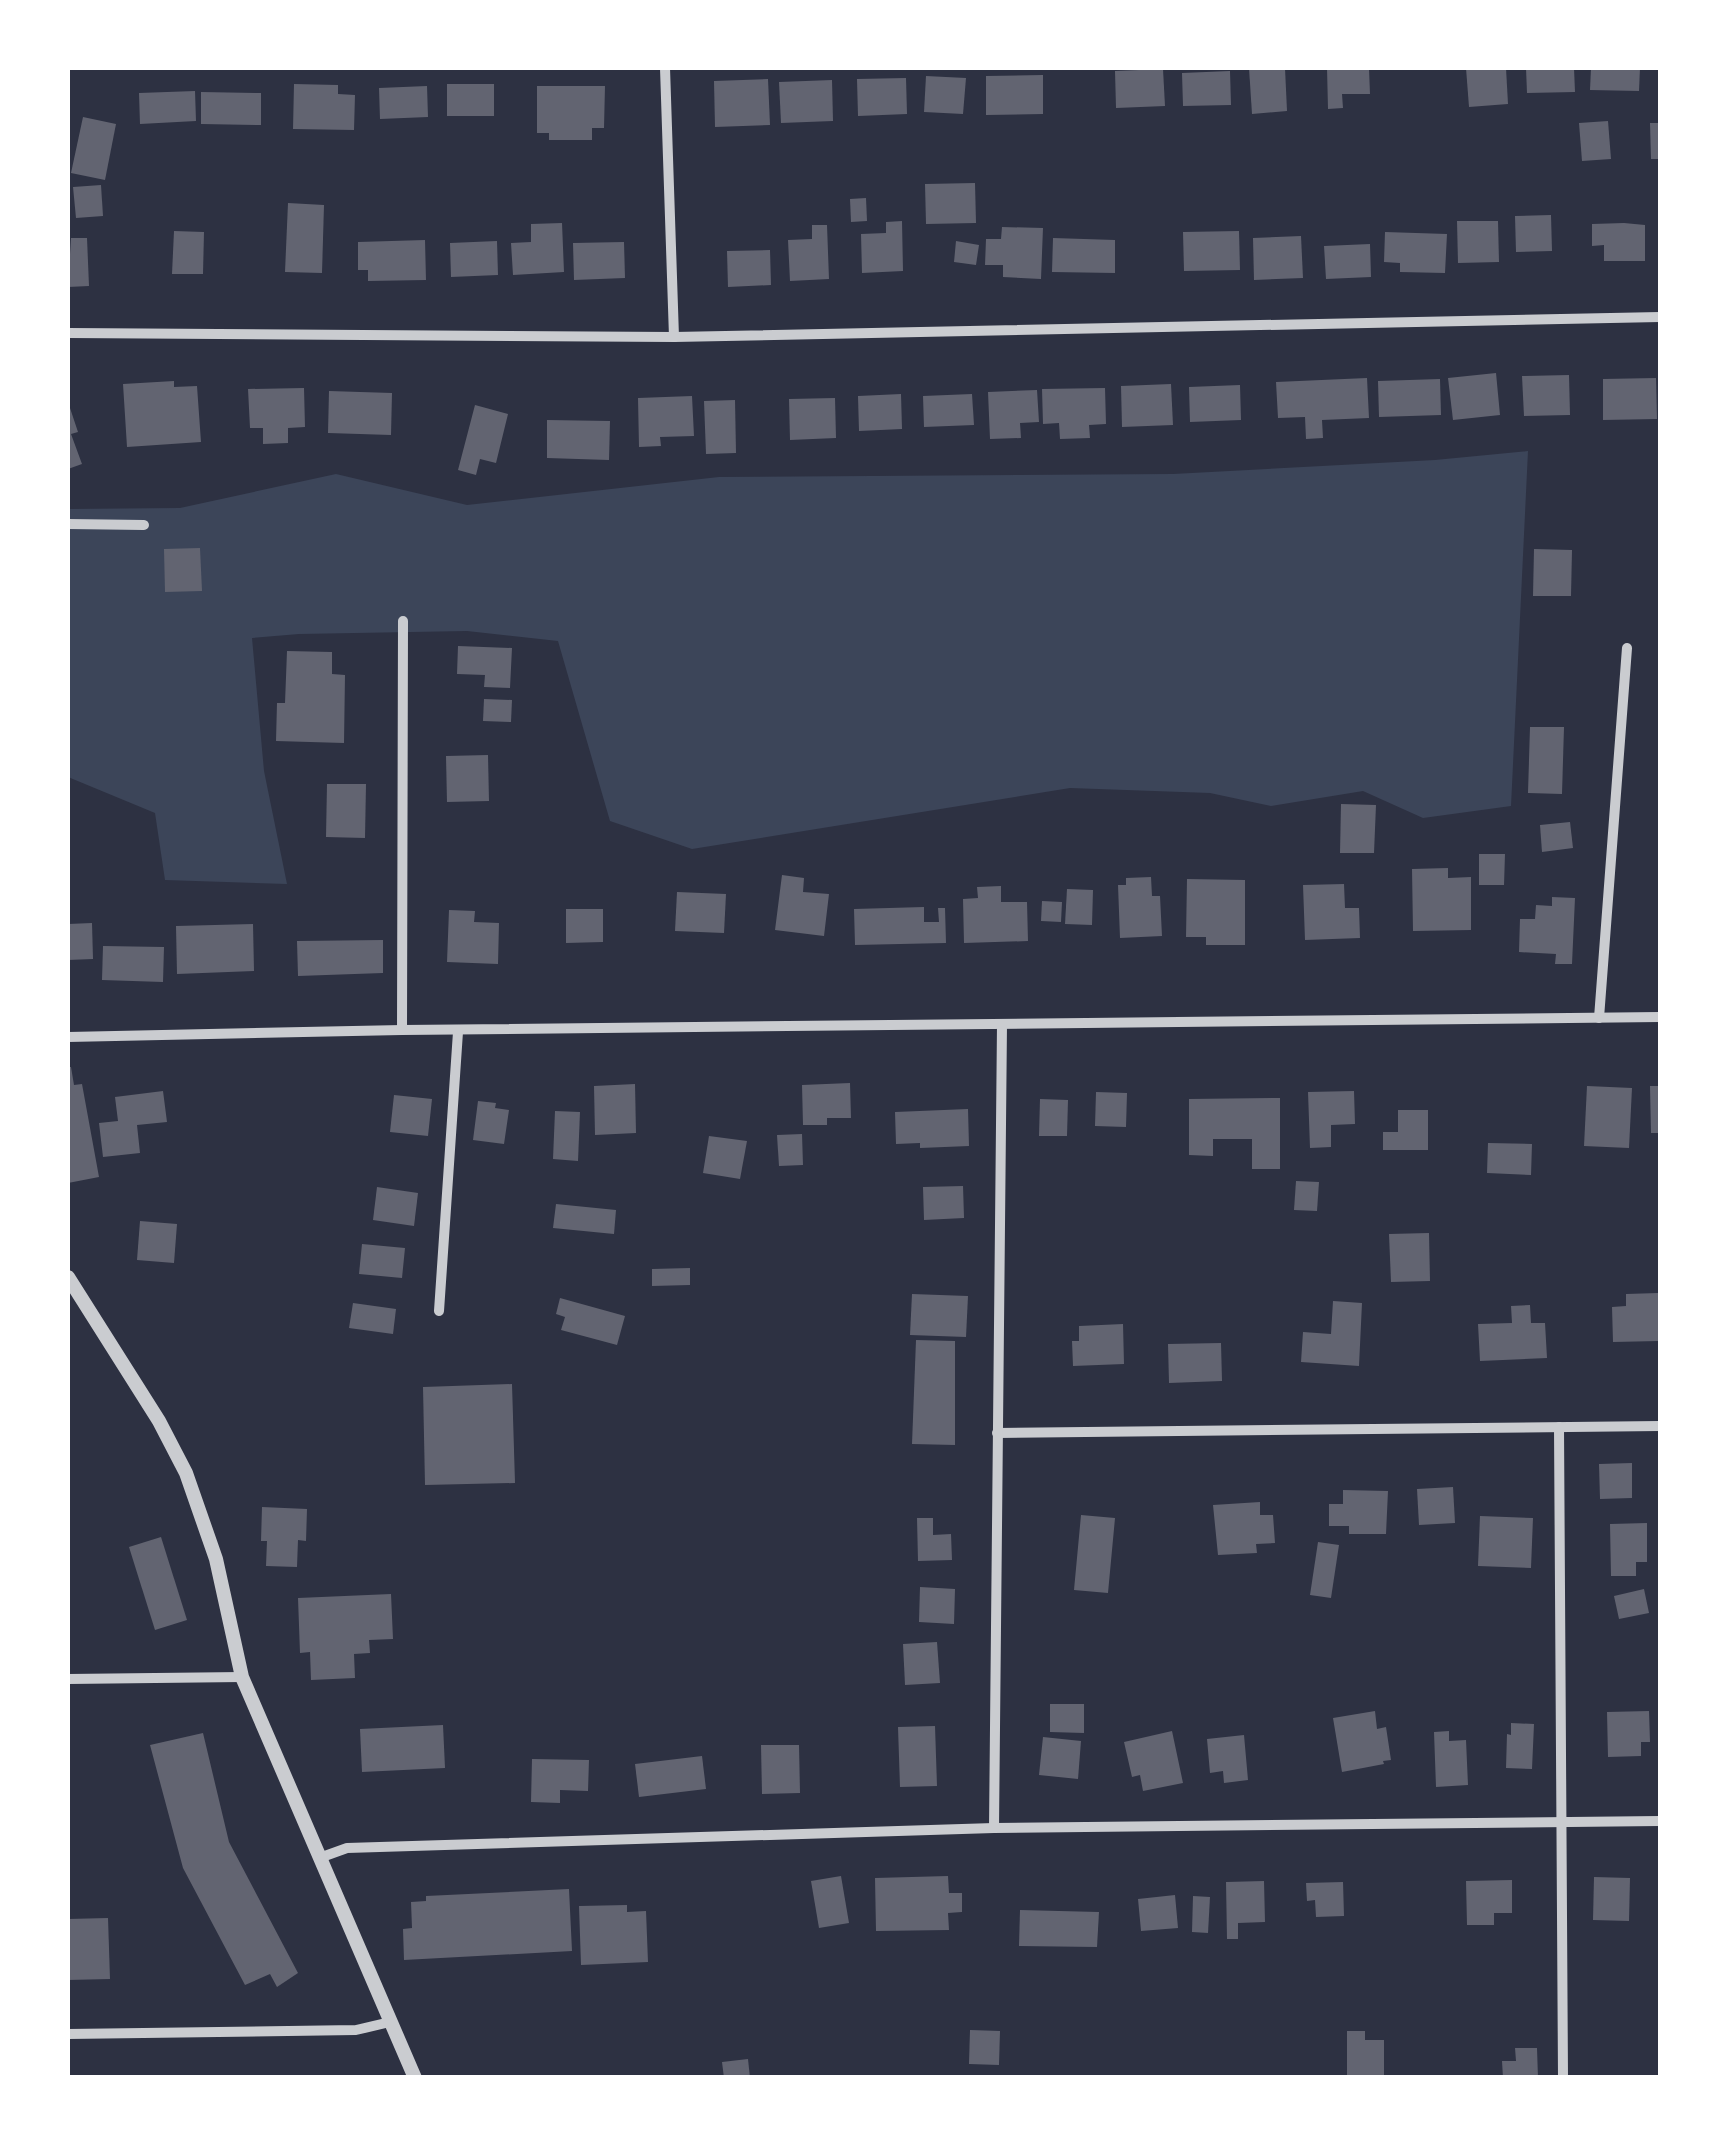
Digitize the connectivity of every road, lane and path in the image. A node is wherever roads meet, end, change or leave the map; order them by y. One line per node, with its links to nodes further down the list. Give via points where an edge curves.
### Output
1 (665, 68): 4 (street)
2 (1660, 316): 4 (street)
3 (68, 333): 4 (street)
4 (674, 337)
5 (68, 524): 6 (street)
6 (144, 525)
7 (403, 621): 12 (street)
8 (1627, 648): 10 (street)
9 (1660, 1017): 10 (street)
10 (1599, 1018): 11 (street)
11 (1002, 1024): 13 (street); 19 (street)
12 (402, 1030): 13 (street); 14 (street)
13 (458, 1032): 16 (street)
14 (68, 1036)
15 (68, 1277): 20 (street, via 186,1474 216,1560)
16 (439, 1311)
17 (1660, 1426): 18 (street)
18 (1559, 1427): 19 (street); 23 (street)
19 (996, 1433): 24 (street)
20 (242, 1676): 21 (street); 25 (street)
21 (68, 1679)
22 (1660, 1820): 23 (street)
23 (1562, 1822): 24 (street); 29 (street)
24 (994, 1828): 25 (street, via 347,1848)
25 (322, 1857): 26 (street)
26 (390, 2022): 27 (street, via 356,2030); 28 (street)
27 (68, 2034)
28 (415, 2078)
29 (1563, 2078)

